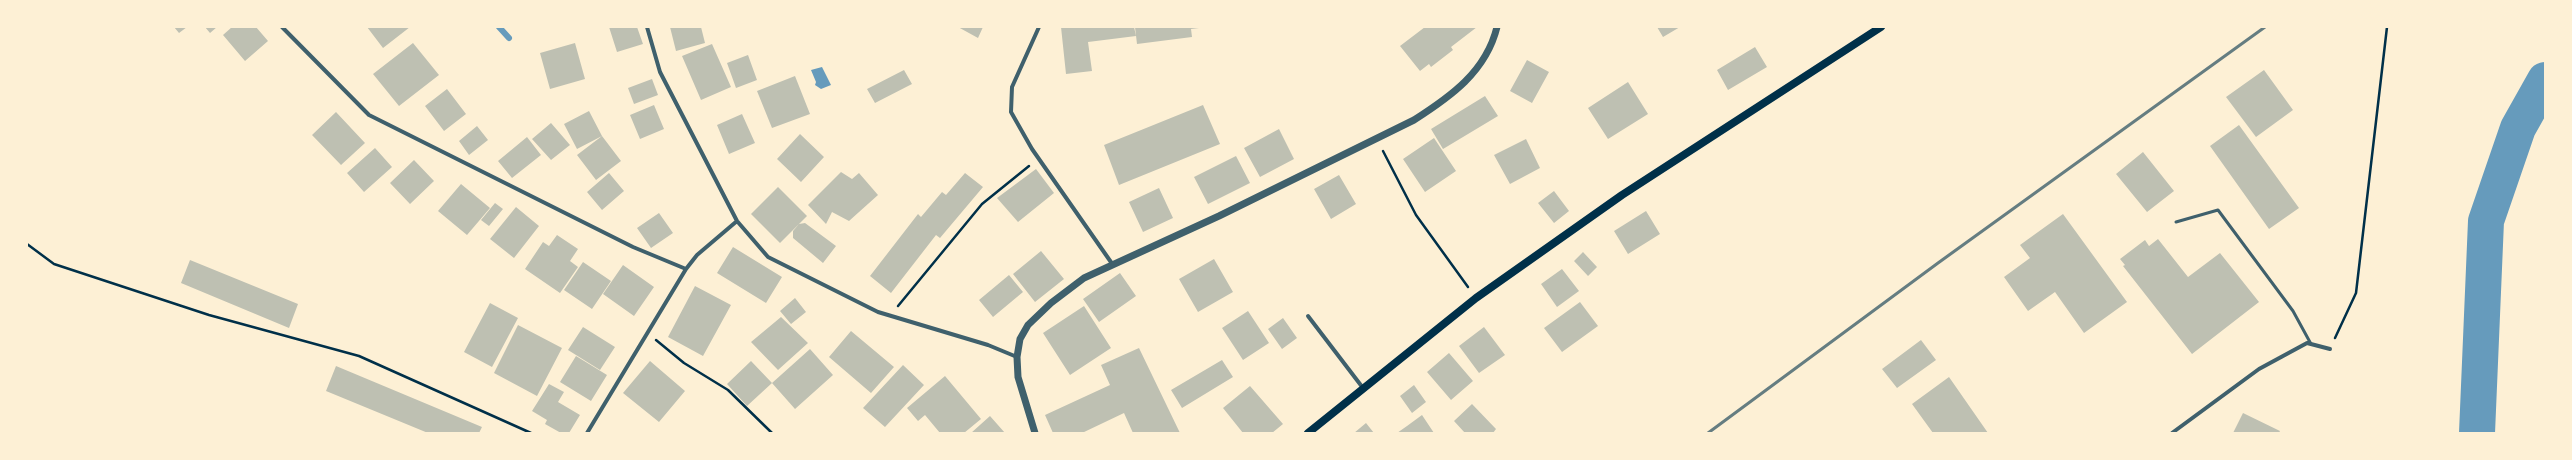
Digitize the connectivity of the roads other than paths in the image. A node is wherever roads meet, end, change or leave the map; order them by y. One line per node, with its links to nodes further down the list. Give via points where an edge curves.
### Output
1 (282, 27): 9 (street, via 369,115 633,247)
2 (647, 27): 6 (street, via 660,72)
3 (1040, 27): 8 (street, via 1012,86 1011,112 1038,159)
4 (1497, 27): 8 (street, via 1485,57 1468,80 1443,102 1414,120)
5 (1881, 27): 14 (main road, via 1622,195 1476,298)
6 (737, 221): 9 (street, via 697,255); 13 (street, via 768,257 878,312 988,345)
7 (2176, 222): 11 (lane, via 2218,210 2293,311)
8 (1113, 265): 13 (street, via 1084,278 1051,302 1025,330 1020,339)
9 (686, 268): 15 (street)
10 (1308, 316): 14 (street)
11 (2312, 344): 12 (street); 18 (street, via 2307,343 2259,369)
12 (2330, 349)
13 (1017, 357): 16 (street, via 1018,377)
14 (1363, 388): 17 (main road)
15 (587, 433)
16 (1036, 433)
17 (1308, 433)
18 (2172, 433)

